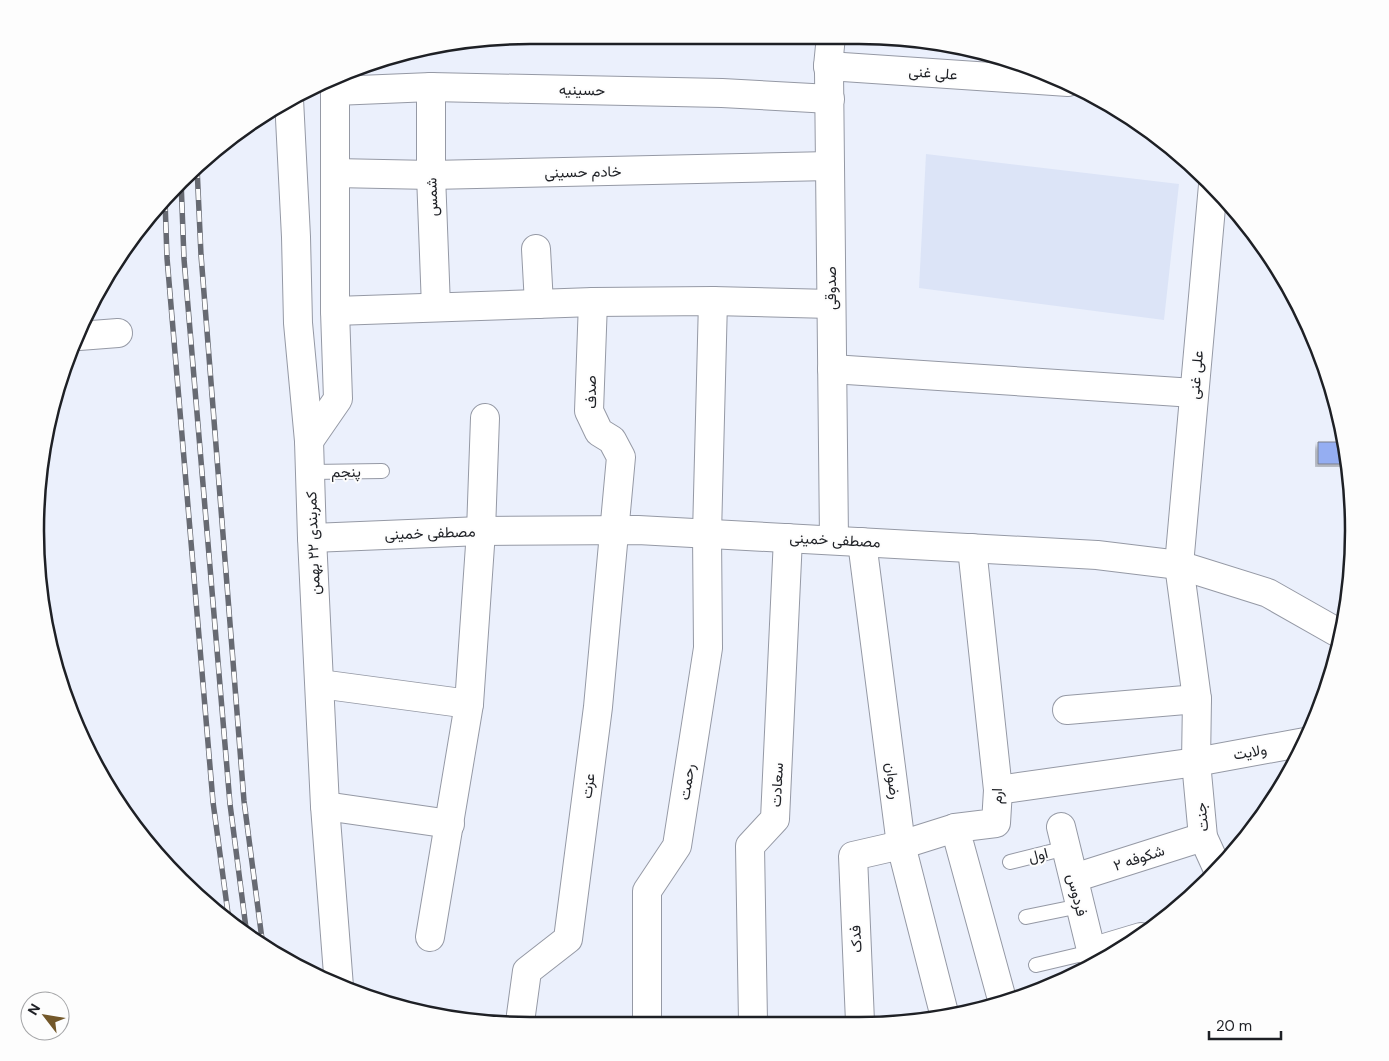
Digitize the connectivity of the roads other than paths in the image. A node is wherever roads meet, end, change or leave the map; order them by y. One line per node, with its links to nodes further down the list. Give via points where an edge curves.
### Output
1 (830, 44): 2 (street, صدوقی)
2 (828, 66): 3 (street, علی غنی); 5 (street, صدوقی)
3 (1043, 80)
4 (431, 87): 5 (street, حسینیه, via 722,93); 8 (street, حسینیه, via 335,91); 9 (street, شمس)
5 (830, 99): 7 (street, صدوقی)
6 (289, 108): 23 (street, کمربندی ۲۲ بهمن, via 298,323)
7 (830, 166): 9 (street, خادم حسینی); 15 (street, صدوقی)
8 (335, 173): 9 (street, خادم حسینی); 17 (street)
9 (431, 175): 16 (street, شمس)
10 (1212, 196): 21 (street, علی غنی)
11 (536, 249): 14 (street)
12 (713, 301): 13 (street); 15 (street); 28 (street, رحمت)
13 (593, 302): 14 (street); 27 (street, صدف, via 589,411 598,432 612,440 621,457)
14 (540, 304): 16 (street)
15 (831, 304): 20 (street, صدوقی)
16 (436, 307): 17 (street)
17 (335, 311): 23 (street, via 338,399)
18 (118, 333): 19 (street)
19 (85, 336)
20 (832, 368): 21 (street); 31 (street, صدوقی)
21 (1194, 393): 34 (street, علی غنی)
22 (485, 418): 26 (street)
23 (309, 441): 25 (street, کمربندی ۲۲ بهمن)
24 (382, 471): 25 (lane, پنجم)
25 (310, 472): 29 (street, کمربندی ۲۲ بهمن)
26 (480, 531): 27 (street, مصطفی خمینی); 29 (street, مصطفی خمینی); 38 (street)
27 (614, 531): 28 (street, مصطفی خمینی); 60 (street, عزت, via 598,707 568,939 527,971)
28 (706, 534): 30 (street, مصطفی خمینی); 61 (street, رحمت, via 708,648 677,846 647,891)
29 (312, 538): 36 (street, کمربندی ۲۲ بهمن)
30 (788, 538): 31 (street, مصطفی خمینی); 62 (street, سعادت, via 775,819 750,846)
31 (834, 540): 32 (street, مصطفی خمینی)
32 (862, 542): 33 (street, مصطفی خمینی); 48 (street, رضوان)
33 (972, 548): 34 (street, مصطفی خمینی, via 1097,555); 42 (street, ارم)
34 (1179, 565): 35 (street, مصطفی خمینی, via 1268,593); 37 (street, علی غنی)
35 (1335, 631)
36 (320, 684): 38 (street); 43 (street, کمربندی ۲۲ بهمن)
37 (1197, 699): 39 (street); 41 (street, جنت)
38 (469, 704): 44 (street)
39 (1067, 710)
40 (1296, 744): 41 (street, ولایت)
41 (1196, 762): 42 (street, ولایت); 47 (street, جنت)
42 (998, 790): 45 (street, ارم, via 996,823)
43 (325, 806): 44 (street); 57 (street, کمربندی ۲۲ بهمن)
44 (450, 824): 54 (street)
45 (955, 828): 48 (street); 58 (street)
46 (1064, 837): 49 (lane, اول); 51 (street, فردوس)
47 (1204, 837): 50 (street, جنت); 51 (street, شکوفه ۲)
48 (901, 845): 59 (street, رضوان); 63 (street, فدک, via 852,856)
49 (1010, 862)
50 (1215, 862)
51 (1074, 878): 52 (street, فردوس)
52 (1080, 906): 53 (lane); 55 (street, فردوس)
53 (1026, 917)
54 (430, 937)
55 (1092, 957): 56 (lane)
56 (1036, 965)
57 (337, 977)
58 (1001, 996)
59 (943, 1010)
60 (521, 1017)
61 (647, 1017)
62 (753, 1017)
63 (860, 1017)

